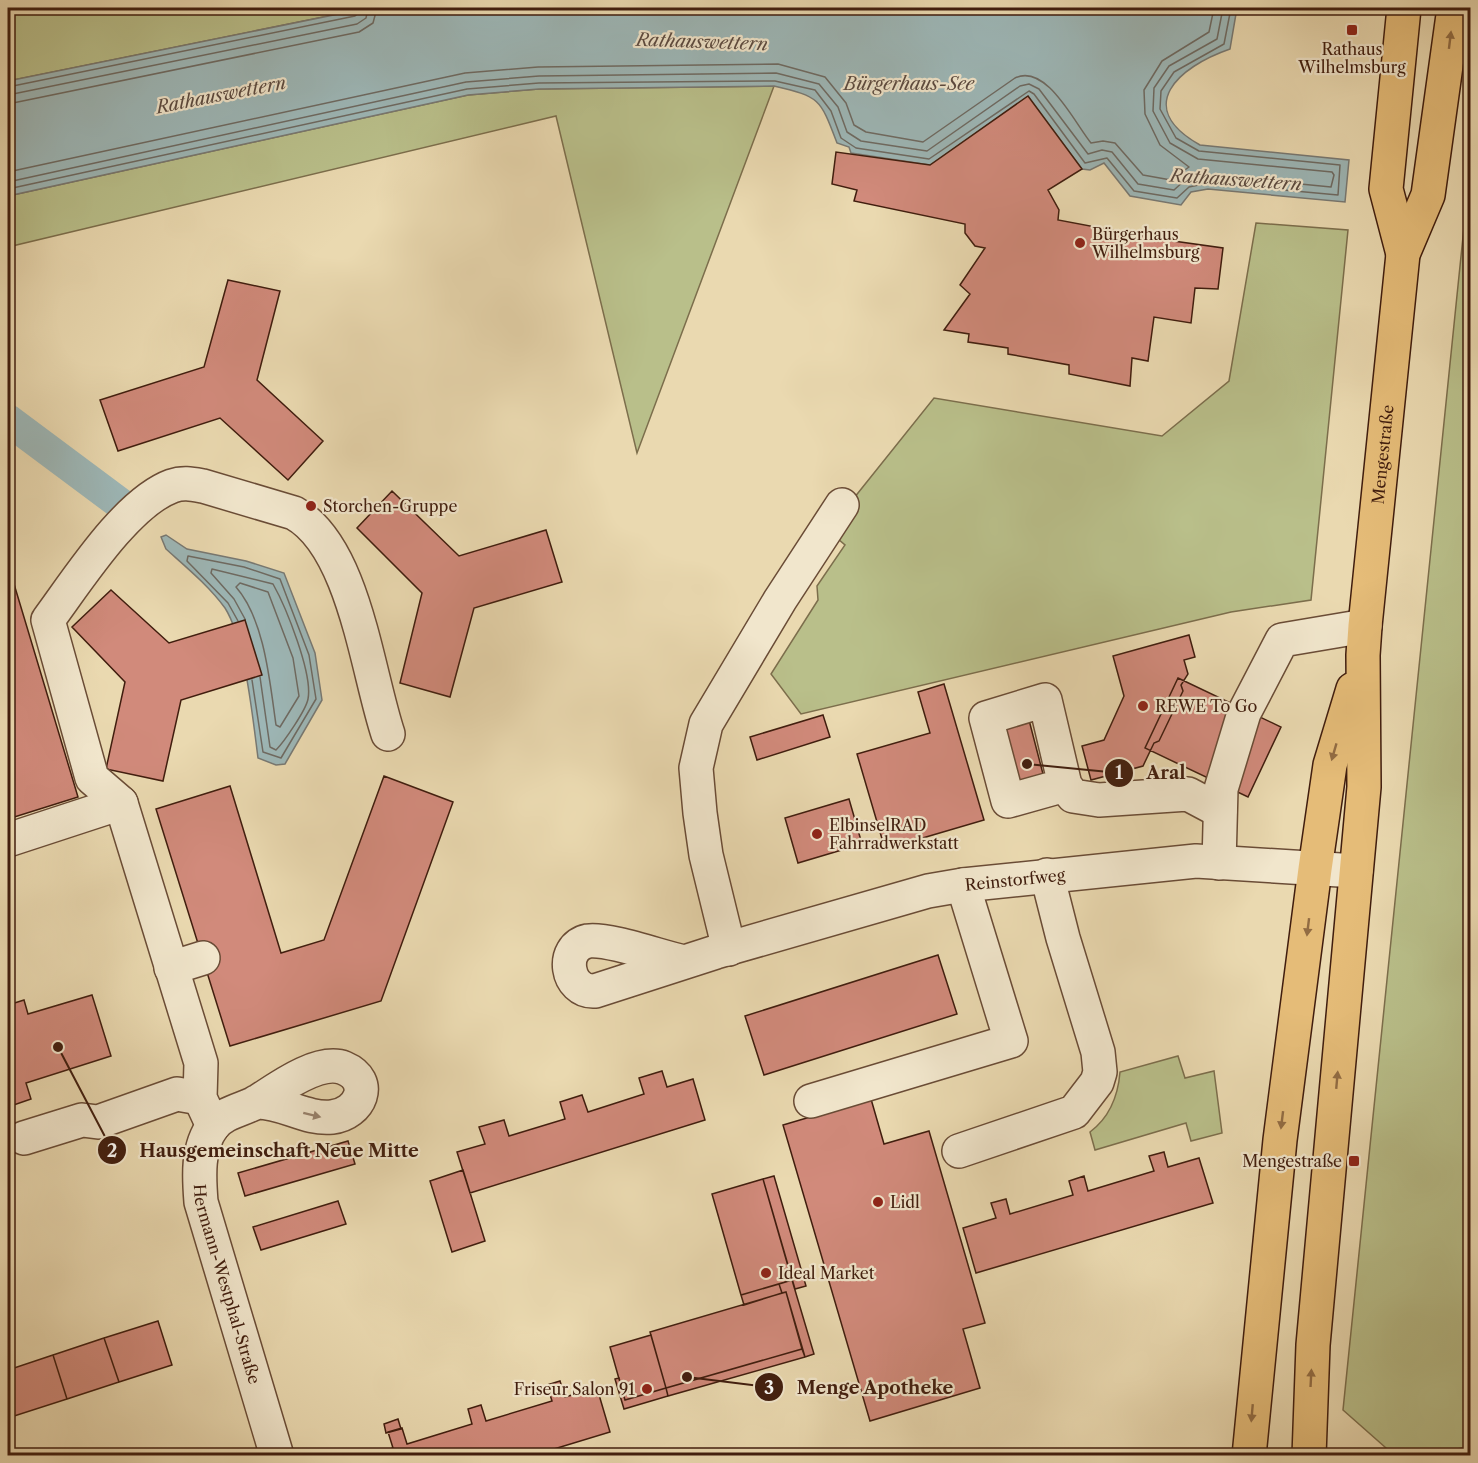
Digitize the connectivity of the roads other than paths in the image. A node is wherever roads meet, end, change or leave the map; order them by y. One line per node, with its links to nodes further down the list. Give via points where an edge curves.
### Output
1 (1404, 8): 3 (main road, Mengestraße, via 1386,189)
2 (1454, 8): 3 (main road, Mengestraße, one-way to 2, via 1430,185)
3 (1403, 254): 5 (main road, Mengestraße)
4 (842, 505): 16 (street, via 706,724 696,768 699,813)
5 (1364, 640): 9 (street, via 1282,640 1244,713 1221,789); 12 (main road, Mengestraße, one-way to 12, via 1330,765); 13 (main road, Mengestraße, via 1364,787)
6 (388, 734): 8 (street, via 350,593 319,532 294,513 203,486 174,486 146,501 96,553 48,620 92,778)
7 (1065, 785): 9 (street, via 1073,796 1099,800 1188,794)
8 (121, 803): 10 (street); 19 (street)
9 (1221, 811): 11 (street)
10 (8, 840)
11 (1219, 862): 12 (street, Reinstorfweg); 14 (street, Reinstorfweg)
12 (1315, 869): 13 (street, Reinstorfweg); 26 (main road, Mengestraße, one-way to 26, via 1280,1140)
13 (1356, 872): 27 (main road, Mengestraße, one-way to 13, via 1313,1345)
14 (1047, 875): 15 (street, Reinstorfweg); 24 (street, via 1098,1052 1097,1082 1074,1112)
15 (963, 885): 16 (street, Reinstorfweg, via 928,891); 20 (street, via 1011,1041)
16 (729, 949): 18 (street, Reinstorfweg)
17 (203, 958): 19 (street)
18 (684, 962)
19 (171, 968): 22 (street, via 201,1063)
20 (811, 1101)
21 (256, 1102): 22 (street, via 225,1116)
22 (207, 1112): 23 (street, via 177,1094 98,1122 82,1120); 25 (street, Hermann-Westphal-Straße, via 199,1168 201,1202)
23 (24, 1138)
24 (959, 1151)
25 (277, 1455)
26 (1249, 1455)
27 (1309, 1455)

